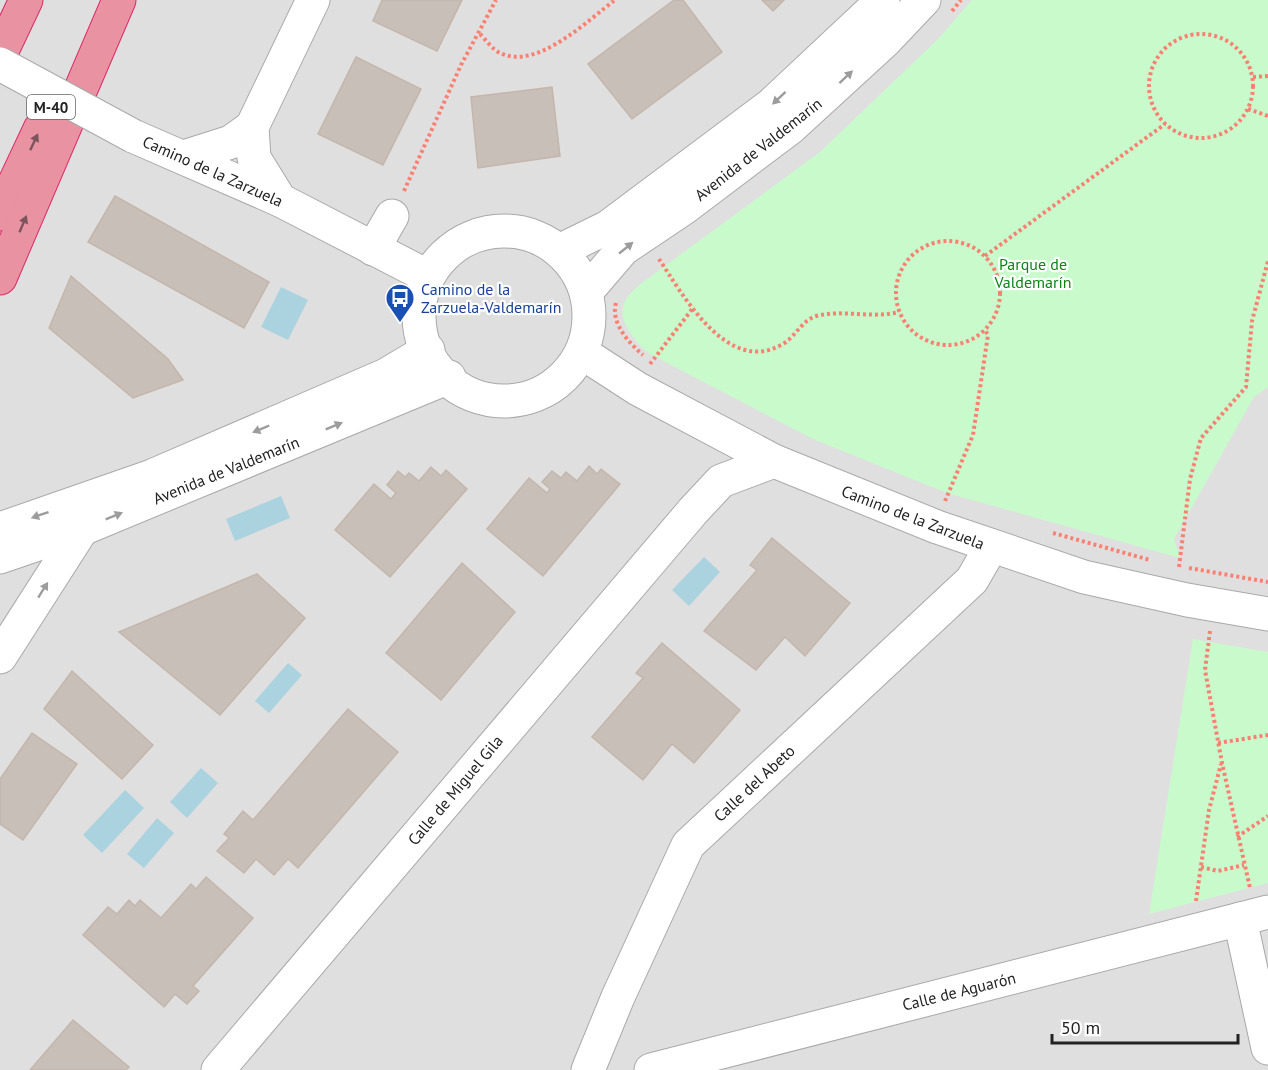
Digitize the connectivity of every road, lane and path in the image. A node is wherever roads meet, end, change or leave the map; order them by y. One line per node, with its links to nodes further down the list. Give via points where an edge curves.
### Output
1 (26, 0): 10 (highway)
2 (101, 0): 20 (highway, M-40, one-way to 2)
3 (119, 0): 28 (highway, one-way to 3)
4 (313, 0): 17 (street)
5 (496, 0): 9 (path)
6 (615, 0): 9 (path, via 548,51 516,56 500,53)
7 (883, 0): 23 (street, Avenida de Valdemarín, one-way to 23, via 771,105 608,227)
8 (924, 0): 29 (street, Avenida de Valdemarín, one-way to 8, via 623,249 790,128)
9 (480, 34): 21 (path, via 461,65)
10 (0, 55)
11 (0, 64): 18 (street, Camino de la Zarzuela, bridge, via 134,136)
12 (1268, 76): 13 (path)
13 (1253, 77): 14 (path); 16 (path, via 1248,62 1224,39 1208,34 1177,40 1163,50 1150,79 1150,96)
14 (1248, 109): 15 (path); 16 (path, via 1226,132 1211,137 1194,138)
15 (1268, 116)
16 (1165, 124): 24 (path)
17 (252, 127): 18 (street, via 231,142); 19 (street, via 254,158)
18 (184, 157): 19 (street, Camino de la Zarzuela)
19 (280, 200): 22 (street, Camino de la Zarzuela)
20 (0, 214)
21 (392, 216): 22 (street)
22 (373, 249): 27 (street, Camino de la Zarzuela)
23 (559, 251): 27 (street, via 532,236 489,233 446,253); 29 (street)
24 (985, 256): 31 (path, via 968,244 948,240 928,244 911,255 899,272 895,292); 32 (path, via 997,273 1000,293 996,314)
25 (658, 258): 30 (path)
26 (1268, 261): 48 (path, via 1252,321 1246,387 1201,438 1190,479)
27 (428, 276): 33 (street, via 418,314 421,338)
28 (0, 278)
29 (586, 291): 34 (street, via 591,322)
30 (693, 308): 31 (path, via 711,331 727,343 749,351 783,345 811,318 827,313); 35 (path)
31 (898, 312): 32 (path, via 910,330 937,344 967,342)
32 (984, 330): 39 (path, via 988,335 972,435)
33 (428, 350): 36 (street, via 435,366); 41 (street, Avenida de Valdemarín, one-way to 41, via 386,375 152,476)
34 (584, 354): 35 (street, Camino de la Zarzuela); 36 (street, via 554,387 513,401 469,394)
35 (650, 373): 37 (street, Camino de la Zarzuela)
36 (449, 377): 42 (street, Avenida de Valdemarín, one-way to 36)
37 (707, 427): 38 (street, Camino de la Zarzuela); 40 (street, Calle de Miguel Gila, via 711,463)
38 (774, 461): 39 (street, Camino de la Zarzuela); 40 (street, Calle de Miguel Gila, via 721,481)
39 (943, 507): 44 (street, Camino de la Zarzuela)
40 (693, 511): 64 (street, Calle de Miguel Gila)
41 (0, 529)
42 (82, 529): 45 (street, Avenida de Valdemarín); 52 (street, one-way to 42)
43 (1041, 530): 46 (path)
44 (991, 547): 50 (street, Camino de la Zarzuela, via 1084,577); 65 (street, Calle del Abeto, via 972,580 688,845)
45 (0, 557)
46 (1158, 562)
47 (1168, 564): 48 (path)
48 (1179, 567): 49 (path)
49 (1268, 582)
50 (1214, 605): 51 (street, Camino de la Zarzuela); 55 (path, via 1205,670)
51 (1268, 614)
52 (13, 622): 53 (street)
53 (0, 657)
54 (1268, 735): 55 (path)
55 (1218, 743): 56 (path)
56 (1222, 763): 58 (path); 60 (path, via 1209,810)
57 (1268, 816): 58 (path)
58 (1237, 837): 59 (path)
59 (1244, 865): 60 (path, via 1218,871); 61 (path)
60 (1201, 867): 62 (path)
61 (1255, 915): 62 (street, Calle de Aguarón); 63 (street)
62 (1192, 932): 66 (street, Calle de Aguarón)
63 (1268, 1048)
64 (218, 1070)
65 (588, 1070)
66 (651, 1070)

